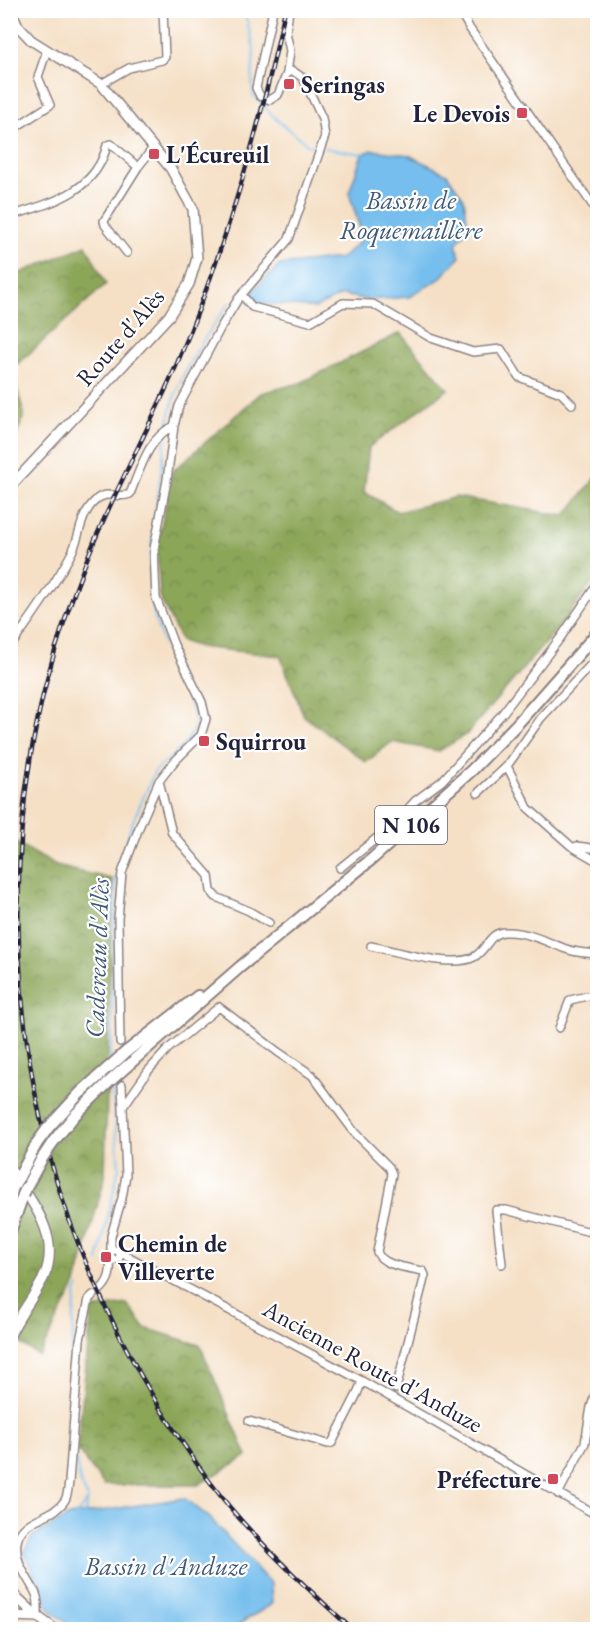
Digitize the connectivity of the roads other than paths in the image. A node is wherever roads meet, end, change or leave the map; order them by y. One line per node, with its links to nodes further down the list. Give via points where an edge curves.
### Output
1 (10, 10): 6 (main road, Route d'Alès, via 18,26)
2 (163, 10): 8 (street, via 165,57 129,68)
3 (273, 10): 7 (street, via 256,88 260,96 270,100 278,95)
4 (289, 10): 7 (street)
5 (459, 10): 12 (street)
6 (47, 50): 8 (main road, Route d'Alès); 9 (street, via 38,77 50,105)
7 (287, 73): 15 (street, via 293,71 303,78 326,136 289,239)
8 (100, 84): 10 (main road, Route d'Alès)
9 (10, 131)
10 (154, 147): 11 (street); 18 (main road, Route d'Alès, via 193,209 197,258 189,284 169,316)
11 (138, 167): 13 (street, via 111,144 100,167 71,194); 14 (street, via 104,221)
12 (597, 213)
13 (10, 216)
14 (127, 253)
15 (242, 295): 16 (street, via 252,307 310,322 343,303 373,304 431,338 472,352 501,349 519,377 561,393); 17 (street, via 179,406)
16 (572, 404)
17 (174, 426): 22 (street, via 164,430 150,448 130,494 108,494 96,499 81,522 72,552); 26 (street, via 154,549 156,598 206,719 197,740)
18 (10, 487)
19 (597, 583): 31 (street, via 502,714 442,781)
20 (597, 623): 24 (main road, N 106)
21 (597, 632): 24 (main road, N 106)
22 (10, 647)
23 (597, 657): 25 (street, via 541,718)
24 (566, 668): 35 (main road, N 106, via 472,770)
25 (507, 766): 27 (street); 28 (street, via 528,808)
26 (159, 781): 32 (street, via 172,833 209,876 211,891); 38 (street, via 122,873 118,919)
27 (478, 793)
28 (571, 846): 29 (street); 30 (street, via 595,860)
29 (597, 849)
30 (597, 857)
31 (340, 868)
32 (269, 923)
33 (371, 946): 34 (street, via 453,961 472,958 482,952 492,936 504,932)
34 (597, 954)
35 (240, 967): 41 (main road, N 106, bridge, via 126,1052 80,1093 48,1128); 43 (main road, N 106, bridge, via 74,1116 41,1160)
36 (597, 994): 37 (street, via 570,1000)
37 (559, 1028)
38 (120, 1042)
39 (122, 1085): 40 (street)
40 (123, 1107): 45 (street, via 126,1175 111,1236); 52 (street, via 168,1049 219,1006 312,1075 355,1133 392,1174 376,1252 379,1258 423,1271 425,1275)
41 (15, 1176): 42 (main road, N 106); 49 (main road, via 44,1224 50,1248 45,1275)
42 (10, 1195)
43 (10, 1232)
44 (597, 1234): 46 (street, via 496,1210)
45 (117, 1253): 47 (street, via 108,1283); 50 (street, Ancienne Route d'Anduze)
46 (502, 1264)
47 (100, 1290)
48 (93, 1295): 58 (street, via 80,1340 66,1499 23,1528 17,1545 20,1565 36,1595)
49 (10, 1335)
50 (362, 1381): 53 (street, via 332,1443); 54 (street, Ancienne Route d'Anduze)
51 (597, 1386): 54 (street, via 585,1443)
52 (396, 1389)
53 (249, 1421)
54 (558, 1494): 55 (street, Ancienne Route d'Anduze)
55 (597, 1516)
56 (10, 1592): 58 (main road)
57 (10, 1616): 58 (main road)
58 (38, 1617): 59 (main road)
59 (56, 1629)

